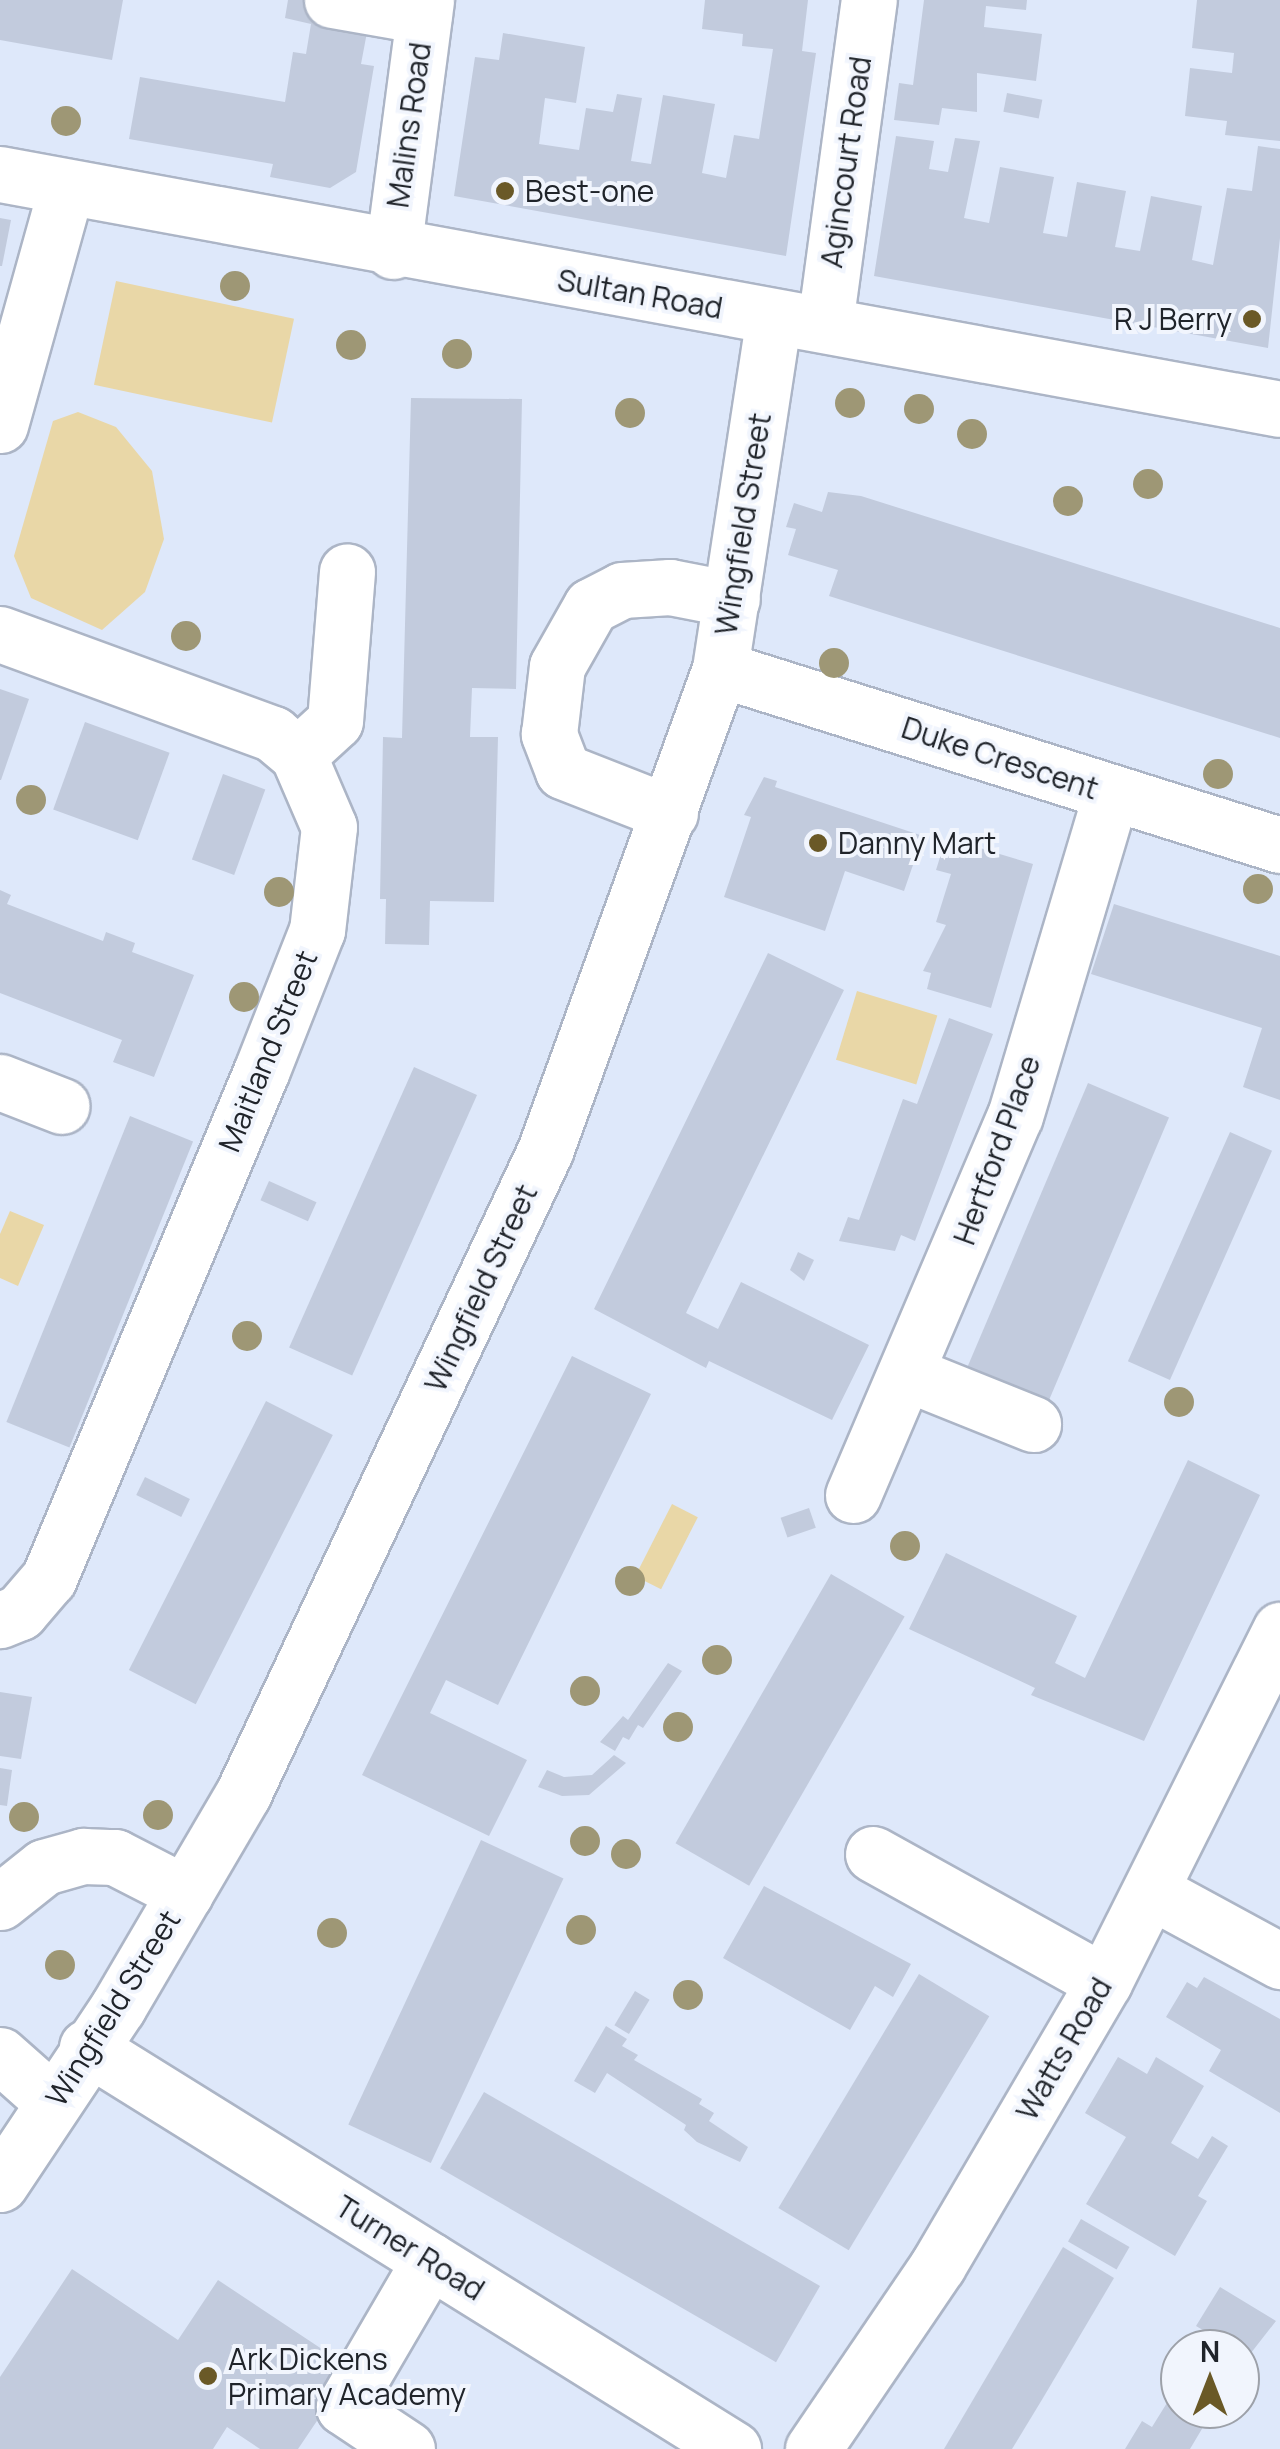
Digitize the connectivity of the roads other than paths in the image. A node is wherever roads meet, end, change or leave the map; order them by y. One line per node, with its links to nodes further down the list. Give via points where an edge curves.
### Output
1 (332, 0): 3 (street)
2 (869, 0): 7 (street, Agincourt Road)
3 (425, 8): 6 (street, Malins Road)
4 (0, 174): 5 (street, Sultan Road)
5 (66, 188): 6 (street, Sultan Road); 9 (street)
6 (392, 250): 7 (street, Sultan Road)
7 (799, 320): 8 (street, Sultan Road); 11 (street, Wingfield Street)
8 (1280, 409)
9 (0, 425)
10 (347, 571): 14 (street, via 335,722)
11 (732, 598): 13 (street, Wingfield Street); 16 (street, via 670,587 622,590 592,606 558,666 550,734 563,771)
12 (0, 634): 14 (street, via 273,734)
13 (720, 670): 15 (street, Duke Crescent); 16 (street, Wingfield Street)
14 (298, 754): 23 (street, Maitland Street, via 329,827 317,930 61,1552 20,1612)
15 (1112, 793): 17 (street, Duke Crescent); 20 (street, Hertford Place, via 1015,1116)
16 (670, 813): 27 (street, Wingfield Street, via 546,1151 311,1655 243,1794)
17 (1280, 845)
18 (0, 1082): 19 (street)
19 (62, 1106)
20 (906, 1372): 21 (street); 22 (street, Hertford Place)
21 (1032, 1424)
22 (854, 1496)
23 (0, 1620)
24 (1280, 1630): 26 (street, Watts Road)
25 (874, 1854): 30 (street)
26 (1153, 1892): 29 (street); 30 (street, Watts Road)
27 (184, 1893): 28 (street, via 115,1857 83,1856 44,1867); 31 (street, Wingfield Street)
28 (0, 1902)
29 (1280, 1961)
30 (1104, 1982): 38 (street, Watts Road, via 938,2265)
31 (88, 2047): 33 (street, Wingfield Street); 35 (street, Turner Road)
32 (0, 2055): 33 (street)
33 (53, 2102): 34 (street, Wingfield Street)
34 (0, 2184)
35 (430, 2260): 36 (street, via 344,2407); 37 (street, Turner Road)
36 (406, 2449)
37 (733, 2449)
38 (813, 2449)

